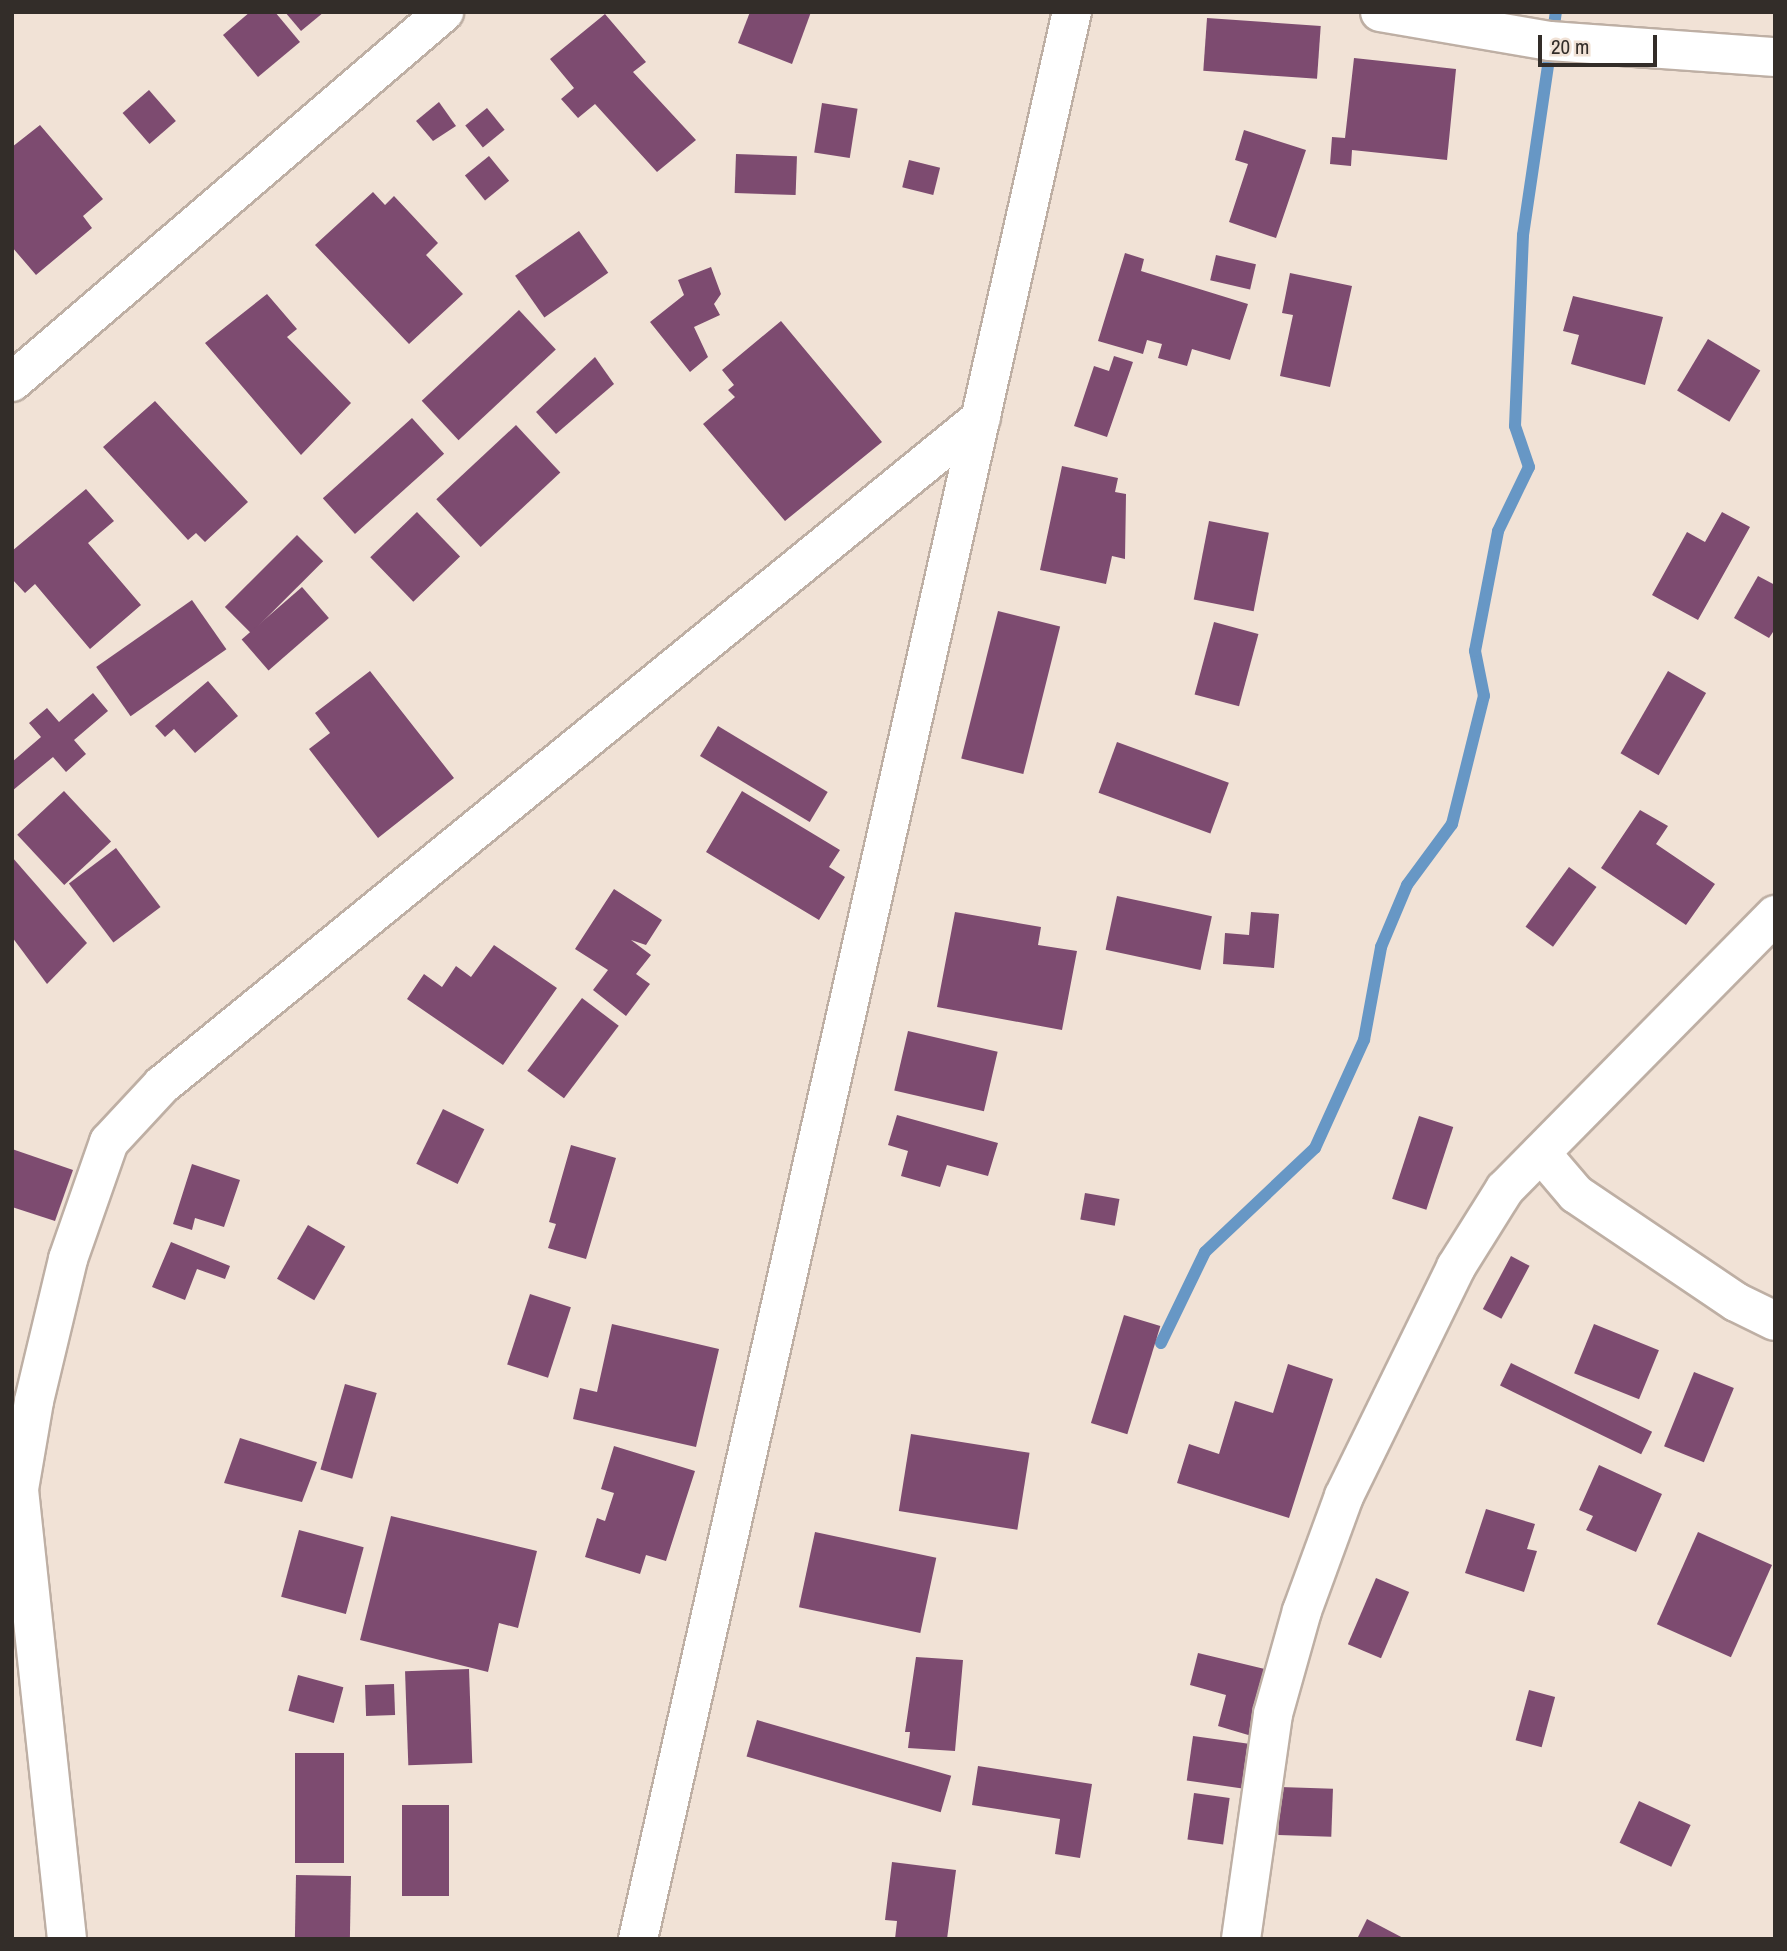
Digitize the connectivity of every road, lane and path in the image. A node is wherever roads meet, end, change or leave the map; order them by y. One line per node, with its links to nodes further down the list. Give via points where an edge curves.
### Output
1 (444, 12): 5 (street)
2 (1072, 12): 6 (street)
3 (1380, 12): 4 (street, via 1550,41)
4 (1775, 57)
5 (12, 382)
6 (981, 418): 10 (street, via 162,1084 109,1142 68,1259 34,1401 19,1489); 11 (street)
7 (1775, 915): 8 (street)
8 (1541, 1153): 9 (street, via 1576,1194 1736,1302); 12 (street, via 1505,1189 1456,1267 1344,1496 1302,1611 1273,1714)
9 (1775, 1321)
10 (67, 1939)
11 (638, 1939)
12 (1241, 1939)

